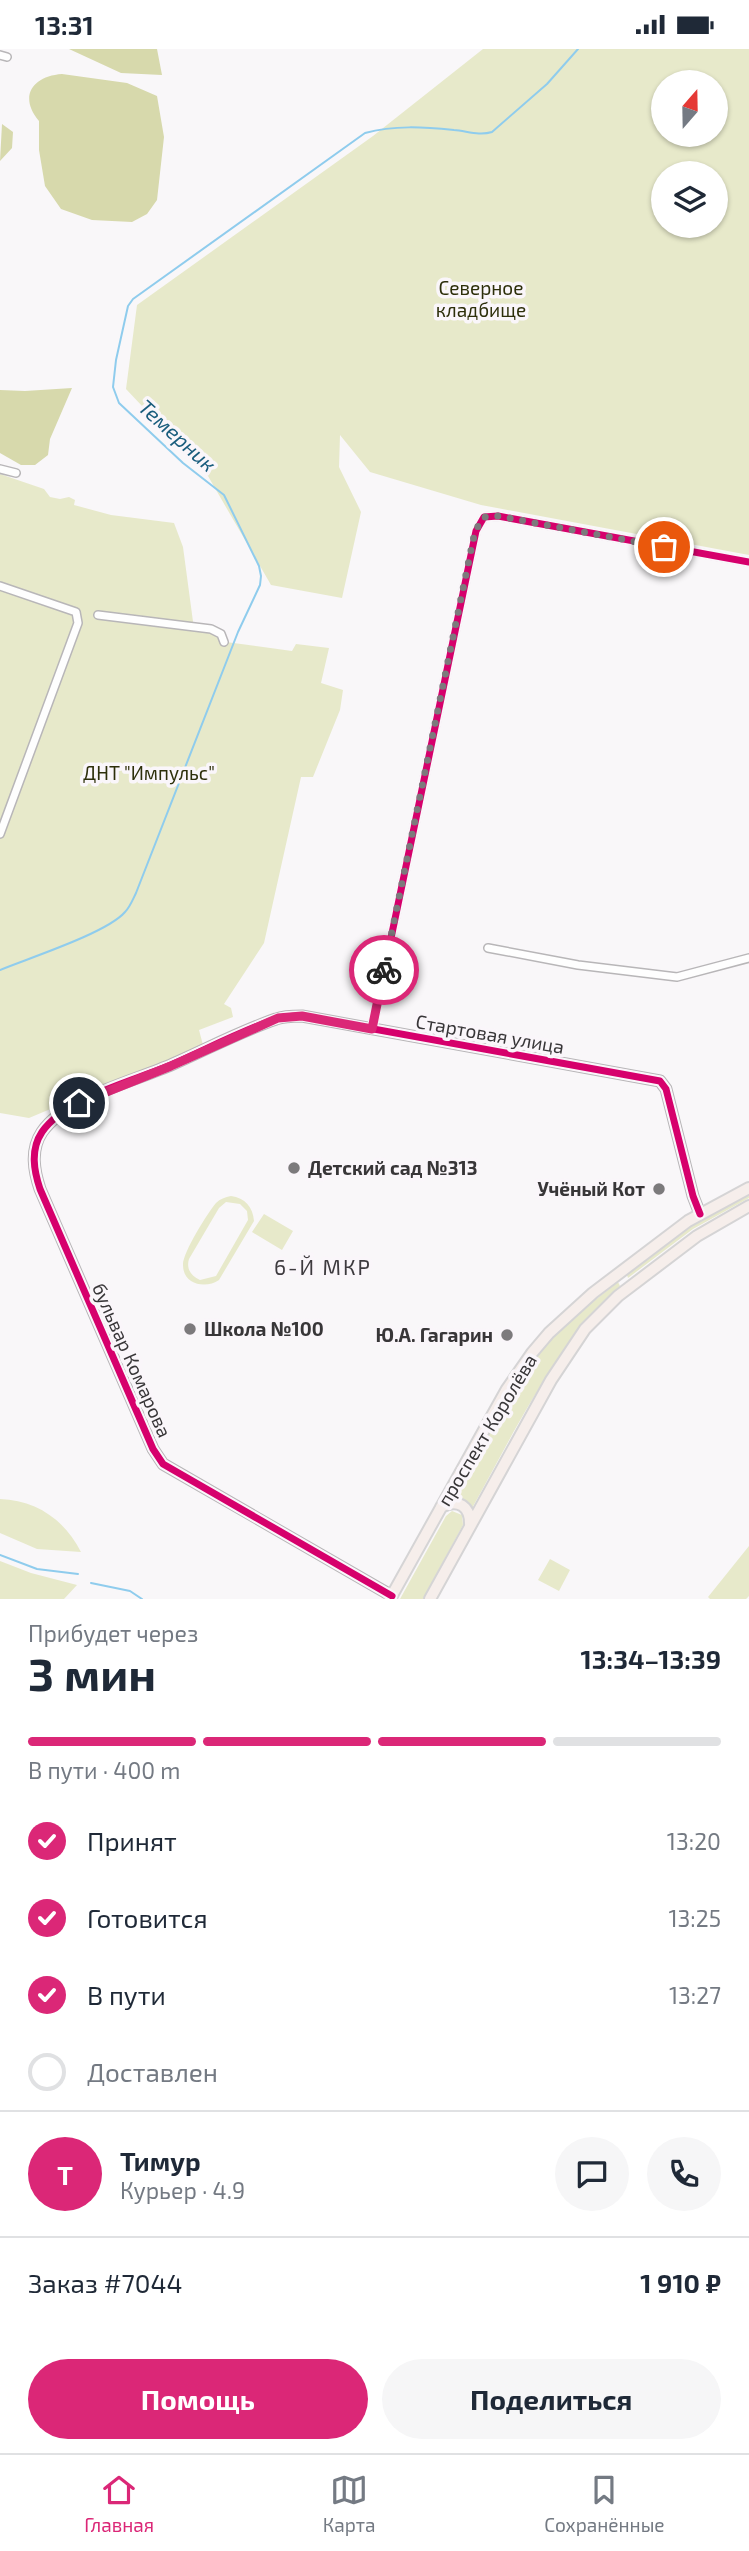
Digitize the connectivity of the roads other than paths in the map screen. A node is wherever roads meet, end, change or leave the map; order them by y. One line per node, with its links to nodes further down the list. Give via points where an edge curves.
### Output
1 (0, 469): 2 (street)
2 (16, 473)
3 (749, 562): 10 (street, via 484,517 475,531)
4 (0, 586): 7 (street, via 76,613 78,623)
5 (98, 615): 6 (street, via 211,629 220,633)
6 (224, 642)
7 (0, 834)
8 (488, 948): 9 (street, via 677,977)
9 (749, 958)
10 (372, 1029): 11 (street, Стартовая улица, via 302,1016 278,1018 79,1103 49,1124); 14 (street, Стартовая улица, via 660,1081)
11 (38, 1139): 19 (street, бульвар Комарова, via 34,1165 40,1189 163,1464)
12 (749, 1188): 14 (main road, проспект Королёва)
13 (749, 1206): 16 (main road, проспект Королёва, via 697,1236)
14 (701, 1214): 15 (main road, проспект Королёва)
15 (621, 1272): 16 (main road, via 622,1283); 17 (main road, проспект Королёва, via 567,1315 532,1353)
16 (630, 1287): 18 (main road, проспект Королёва, via 566,1353)
17 (441, 1507): 18 (main road, via 463,1505); 19 (main road, проспект Королёва)
18 (470, 1526): 20 (main road, проспект Королёва)
19 (391, 1598)
20 (430, 1599)

